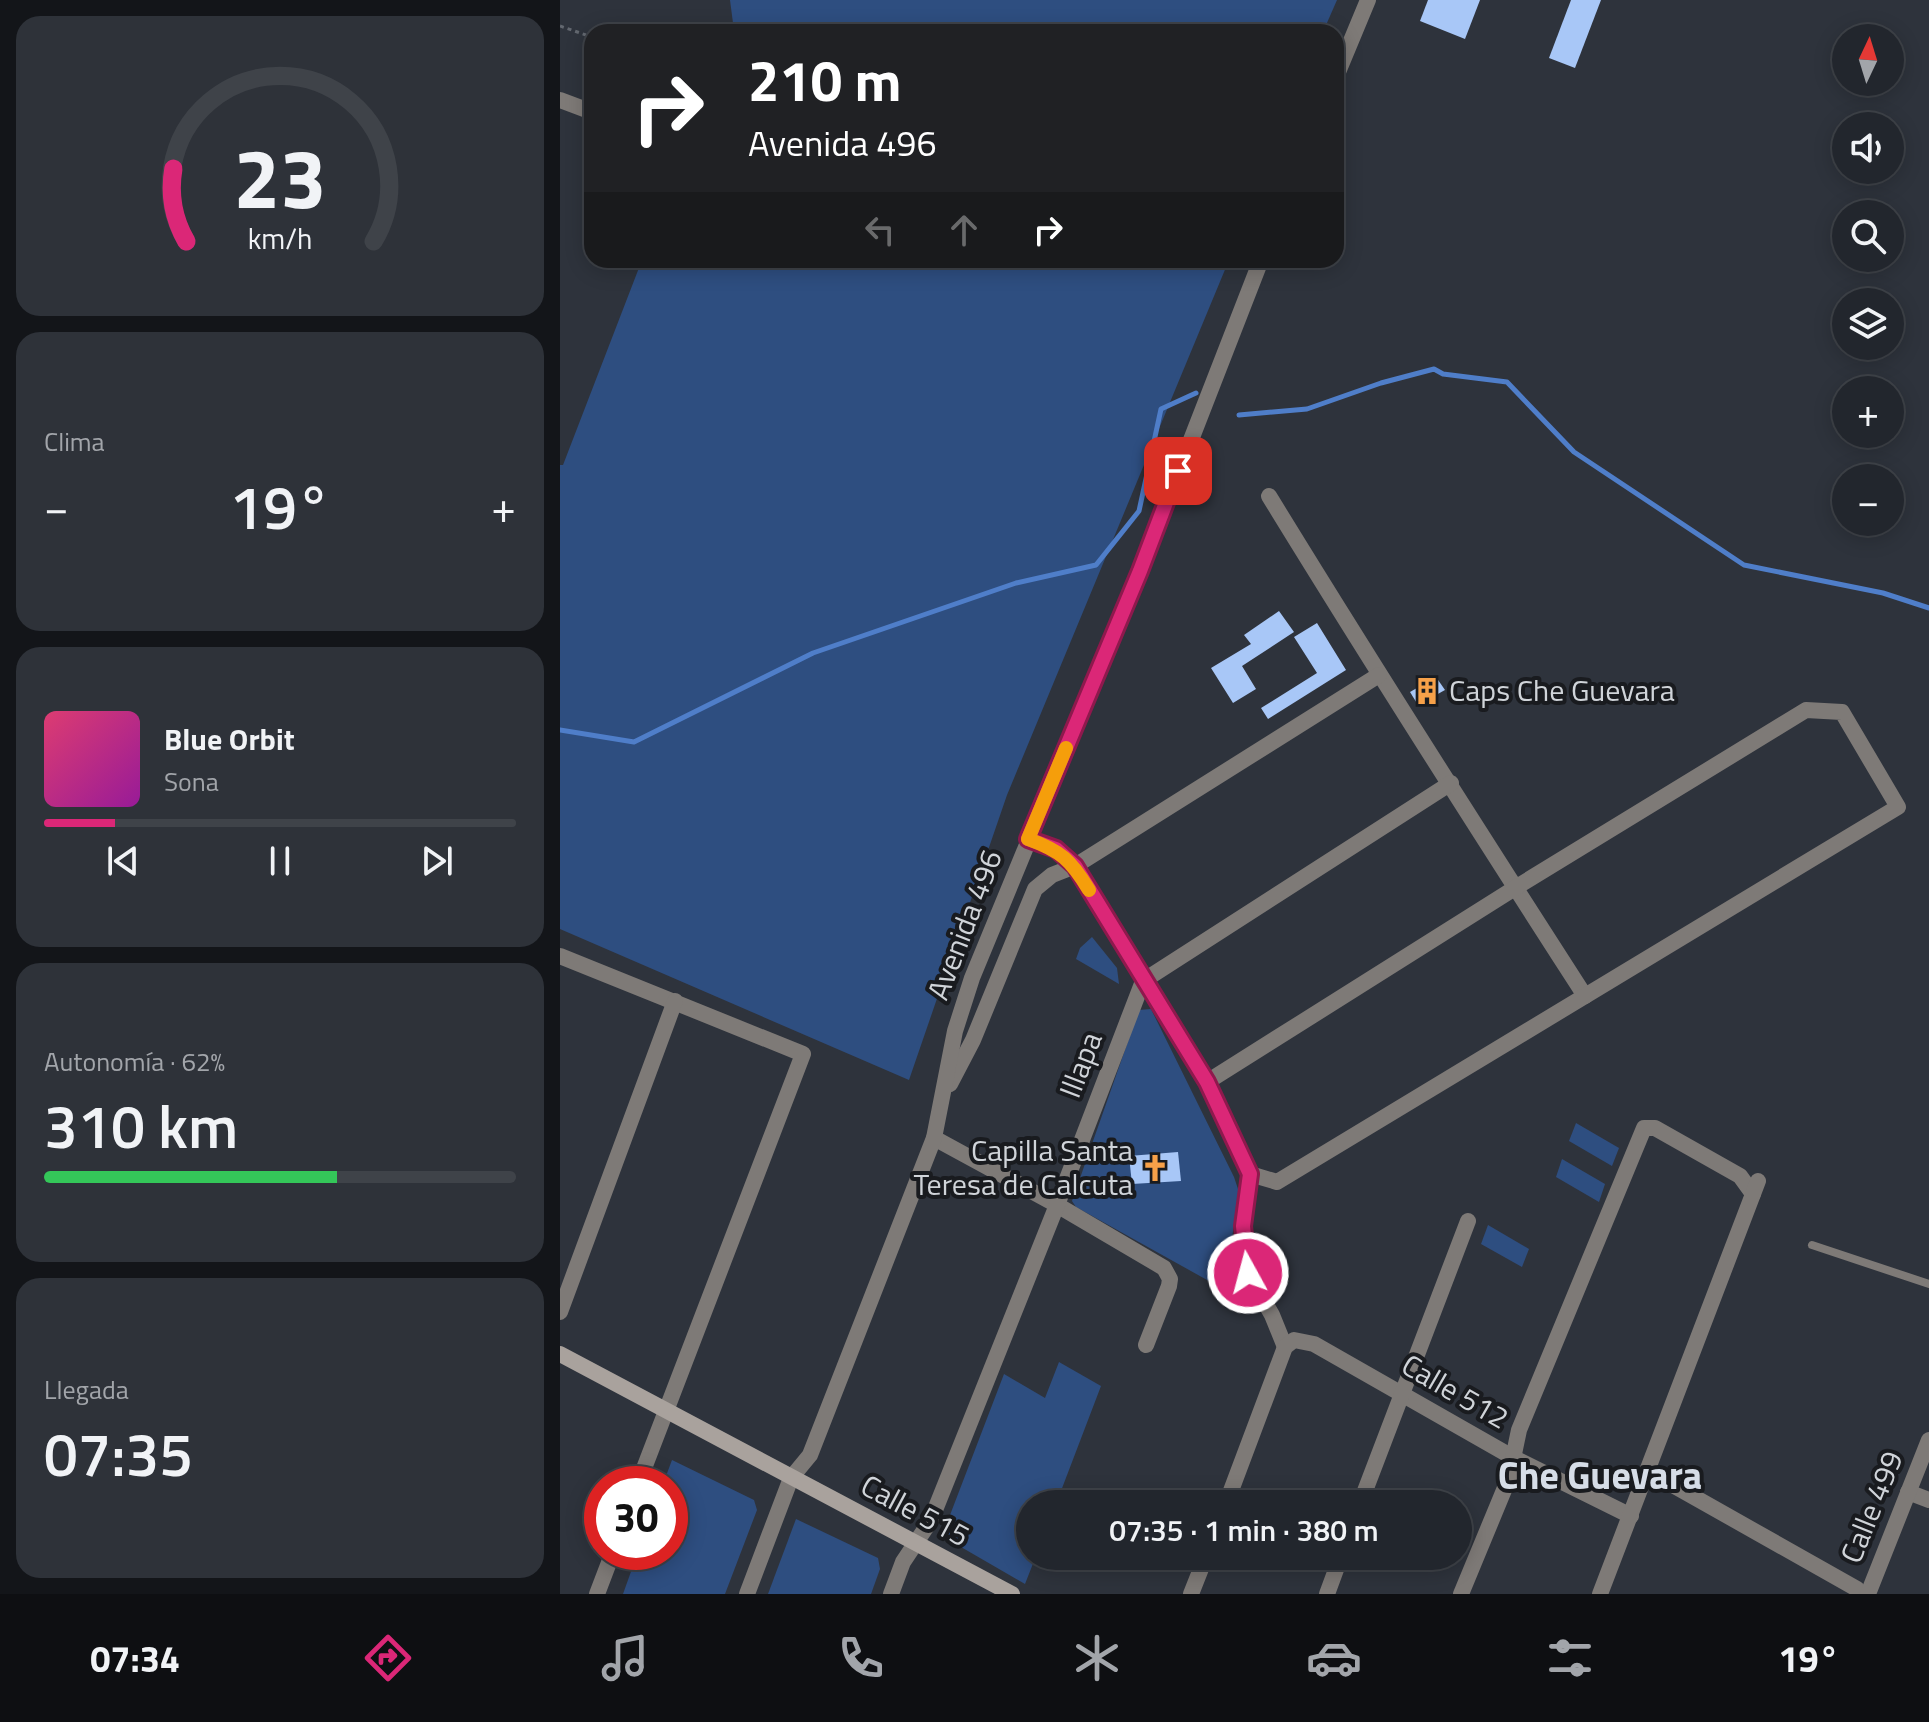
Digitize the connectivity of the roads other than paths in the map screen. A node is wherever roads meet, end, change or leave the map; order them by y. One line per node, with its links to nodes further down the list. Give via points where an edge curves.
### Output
1 (1368, 0): 2 (street)
2 (1344, 58)
3 (560, 100): 4 (street)
4 (584, 109)
5 (1258, 268): 9 (street, Avenida 496)
6 (1269, 496): 7 (street)
7 (1379, 675): 8 (street); 10 (street)
8 (1451, 783): 11 (street); 13 (street)
9 (1028, 839): 10 (street, via 1056,849); 17 (street, Avenida 496, via 972,978)
10 (1075, 866): 13 (street); 17 (street, via 1035,889 973,1040)
11 (1515, 888): 14 (street); 14 (street, via 1806,710 1842,712 1898,807); 16 (street)
12 (560, 956): 15 (street)
13 (1143, 981): 16 (street); 20 (street, Illapa)
14 (1585, 996): 19 (street, via 1277,1182)
15 (675, 1001): 24 (street); 29 (street, via 803,1054)
16 (1207, 1082): 19 (street)
17 (941, 1102): 18 (street, Avenida 496)
18 (934, 1138): 20 (street); 33 (street, Avenida 496, via 810,1455)
19 (1250, 1174): 25 (street, via 1243,1226 1248,1273)
20 (1057, 1205): 26 (street, via 1164,1268 1169,1286); 40 (street, Illapa, via 931,1520)
21 (1468, 1221): 28 (street)
22 (1812, 1245): 23 (lane)
23 (1929, 1284)
24 (560, 1312)
25 (1290, 1344): 28 (street, Calle 512, via 1314,1344); 35 (street)
26 (1146, 1345)
27 (560, 1354): 29 (street, Calle 515)
28 (1402, 1393): 31 (street, Calle 512); 36 (street)
29 (665, 1411): 32 (street); 33 (street, Calle 515)
30 (1929, 1440): 37 (street, Calle 499)
31 (1514, 1458): 34 (street, via 1519,1430 1644,1128 1655,1128 1755,1188); 39 (street, Calle 512); 50 (street)
32 (645, 1466)
33 (791, 1478): 40 (street, Calle 515); 45 (street, Avenida 496)
34 (1646, 1479): 39 (street); 52 (street, via 1671,1484)
35 (1232, 1490)
36 (1365, 1490)
37 (1908, 1492): 38 (street); 53 (street, Calle 499)
38 (1929, 1500)
39 (1631, 1516): 51 (street)
40 (916, 1542): 46 (street, Illapa); 47 (street, Calle 515)
41 (606, 1570): 44 (street)
42 (1200, 1570): 48 (street)
43 (1336, 1570): 49 (street)
44 (597, 1594)
45 (747, 1594)
46 (891, 1594)
47 (1012, 1594)
48 (1191, 1594)
49 (1327, 1594)
50 (1461, 1594)
51 (1600, 1594)
52 (1860, 1594)
53 (1868, 1594)

